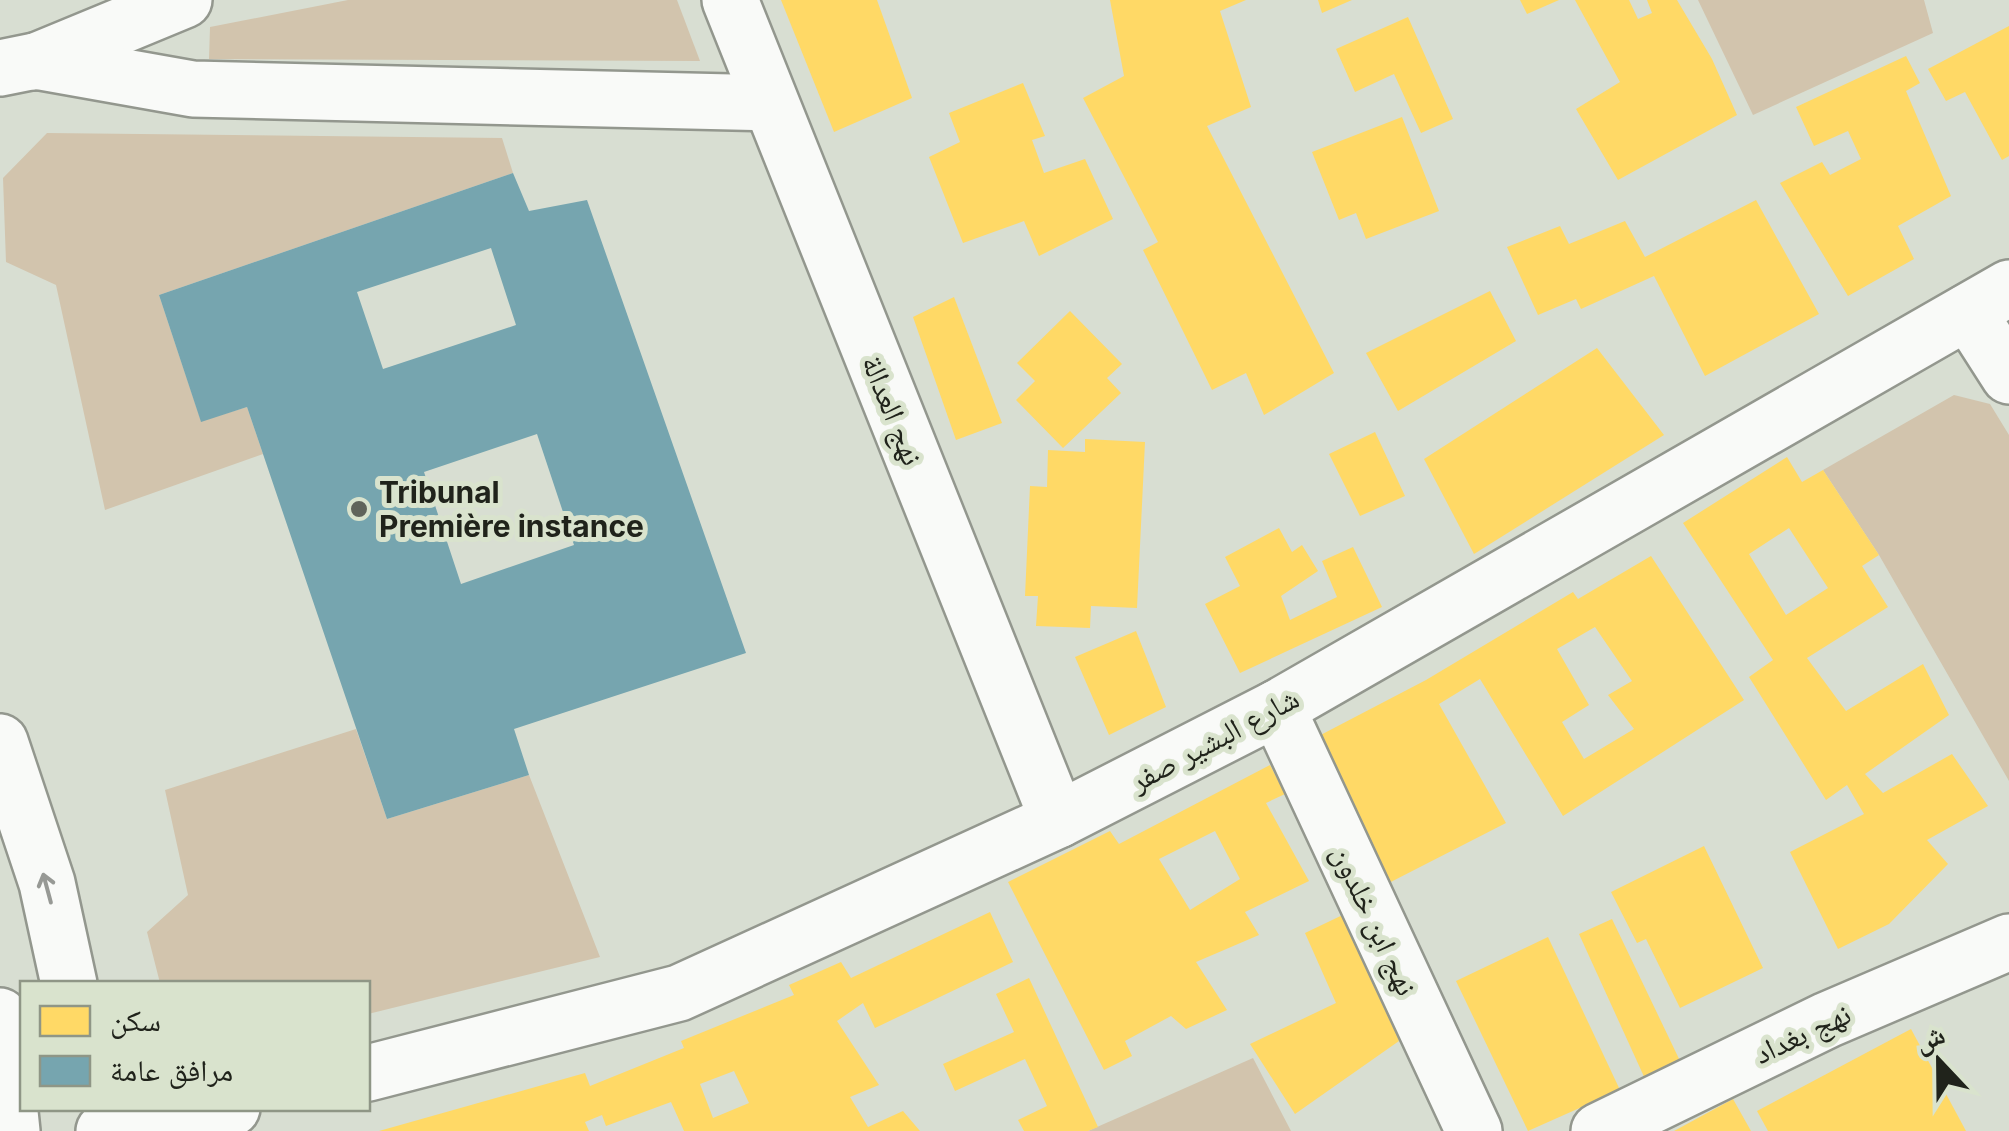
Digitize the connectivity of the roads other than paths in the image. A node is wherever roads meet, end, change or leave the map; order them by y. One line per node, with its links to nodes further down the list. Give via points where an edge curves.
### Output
1 (184, 0): 3 (street)
2 (730, 0): 4 (street, نهج العدالة)
3 (12, 73): 4 (street, via 194,89)
4 (770, 103): 9 (street, نهج العدالة)
5 (1988, 300): 6 (street); 7 (street, شارع البشير صفر)
6 (2009, 376)
7 (1276, 708): 9 (street, شارع البشير صفر); 20 (street, نهج ابن خلدون)
8 (0, 742): 11 (street, one-way to 8, via 47,883)
9 (1058, 820): 13 (street, شارع البشير صفر, via 679,993)
10 (2009, 942): 21 (street, نهج بغداد, via 1827,1020)
11 (68, 981)
12 (0, 1016): 18 (street)
13 (370, 1073)
14 (37, 1111): 18 (street)
15 (208, 1111): 17 (street)
16 (226, 1111): 19 (street)
17 (95, 1121)
18 (12, 1131)
19 (187, 1131)
20 (1474, 1131)
21 (1599, 1131)

